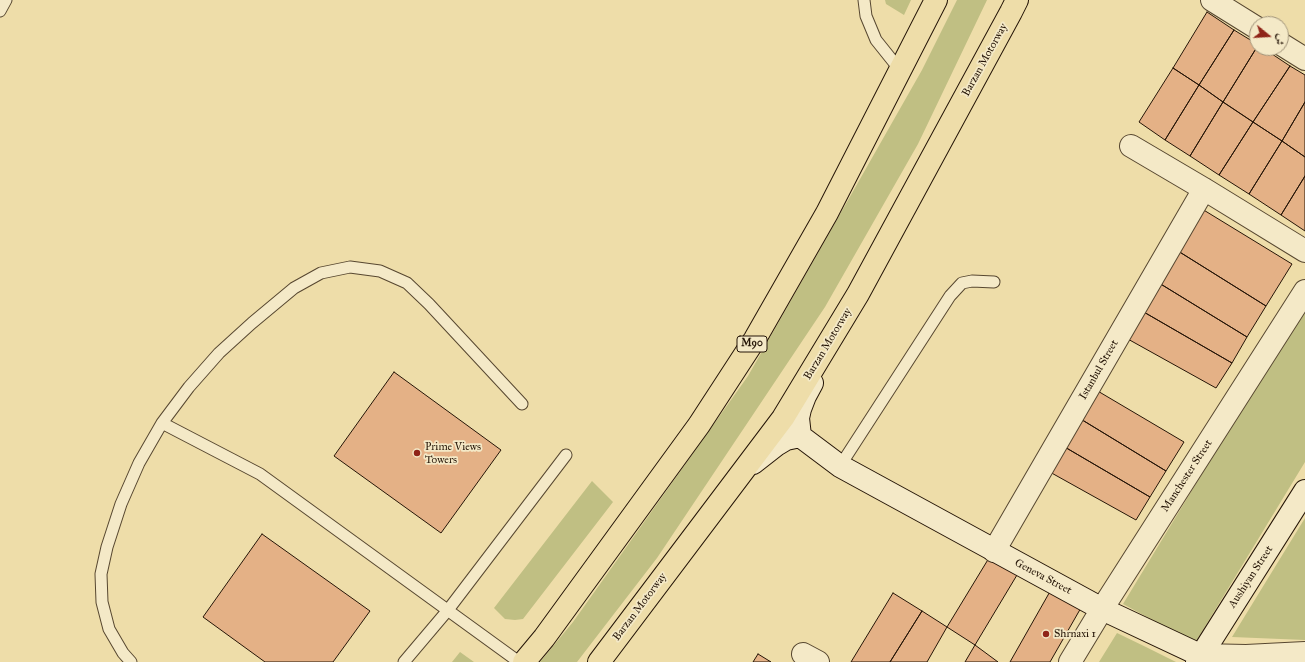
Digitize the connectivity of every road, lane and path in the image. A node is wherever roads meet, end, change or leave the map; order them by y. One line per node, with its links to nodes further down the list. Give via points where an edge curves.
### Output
1 (6, 0): 6 (lane)
2 (864, 0): 10 (lane, via 866,16 876,40)
3 (936, 0): 10 (highway, M90)
4 (1212, 0): 7 (street)
5 (1017, 4): 16 (highway, Barzan Motorway)
6 (0, 11)
7 (1249, 23)
8 (1289, 49): 9 (street)
9 (1305, 59)
10 (900, 70): 32 (highway, M90, via 827,213 755,339 699,425)
11 (1131, 146): 12 (street)
12 (1204, 189): 13 (street); 24 (street, Istanbul Street)
13 (1305, 251)
14 (994, 282): 21 (lane, via 972,281 962,284 950,296)
15 (1305, 291): 25 (street, Manchester Street)
16 (841, 321): 19 (street, via 838,337 803,401 798,418); 22 (highway, Barzan Motorway, via 783,418)
17 (522, 404): 18 (lane, via 407,283 380,271 350,267 321,273 294,288 219,353)
18 (162, 423): 26 (lane, via 260,474); 29 (lane, via 121,504 101,574 102,602 109,629)
19 (800, 436): 21 (street, Geneva Street); 22 (street, via 786,439 776,445)
20 (566, 455): 26 (lane)
21 (840, 466): 24 (street, Geneva Street)
22 (745, 469): 33 (highway, Barzan Motorway)
23 (1305, 491): 28 (street, Aushiyan Street)
24 (994, 551): 25 (street, Geneva Street)
25 (1102, 609): 28 (street, Geneva Street); 34 (street, Manchester Street)
26 (448, 610): 30 (lane); 31 (lane)
27 (1305, 653): 28 (street, Geneva Street)
28 (1198, 659)
29 (131, 662)
30 (404, 662)
31 (519, 662)
32 (524, 662)
33 (599, 662)
34 (1070, 662)

